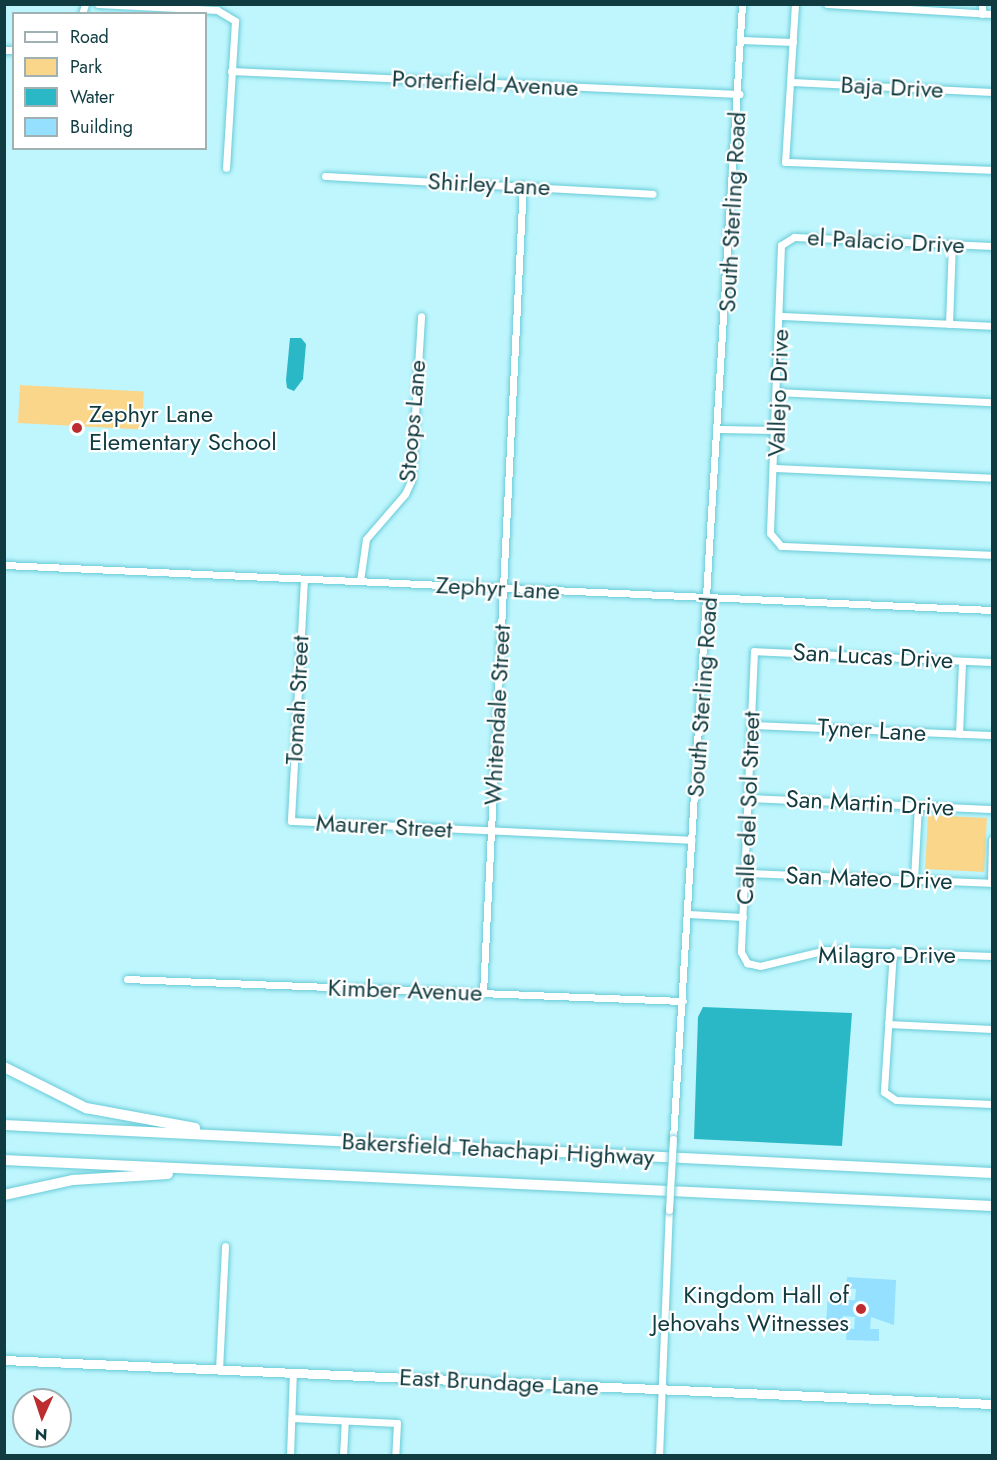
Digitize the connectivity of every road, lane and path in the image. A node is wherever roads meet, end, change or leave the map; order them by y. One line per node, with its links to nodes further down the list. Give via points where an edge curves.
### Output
1 (98, 4): 10 (street, via 217,10 236,21)
2 (742, 4): 8 (street, South Sterling Road)
3 (795, 4): 9 (street)
4 (827, 4): 6 (street)
5 (982, 4): 6 (street)
6 (982, 14): 7 (street)
7 (993, 14)
8 (741, 40): 9 (street); 13 (street, South Sterling Road)
9 (793, 42): 11 (street)
10 (231, 71): 13 (street, Porterfield Avenue); 14 (street)
11 (792, 82): 12 (street, Baja Drive); 15 (street, via 785,162)
12 (993, 92)
13 (739, 94): 28 (street, South Sterling Road)
14 (226, 168)
15 (993, 170)
16 (325, 176): 17 (street, Shirley Lane)
17 (523, 185): 18 (street, Shirley Lane); 36 (street, Whitendale Street)
18 (653, 194)
19 (952, 244): 20 (street, el Palacio Drive, via 794,237); 21 (street, el Palacio Drive); 24 (street)
20 (781, 245): 23 (street, Vallejo Drive)
21 (993, 246)
22 (421, 316): 35 (street, Stoops Lane, via 411,481 405,494 366,539)
23 (781, 316): 24 (street); 26 (street, Vallejo Drive)
24 (950, 324): 25 (street)
25 (993, 326)
26 (776, 392): 27 (street); 29 (street, Vallejo Drive)
27 (993, 402)
28 (720, 429): 29 (street); 37 (street, South Sterling Road)
29 (774, 430): 30 (street, Vallejo Drive)
30 (775, 468): 31 (street); 32 (street, Vallejo Drive, via 774,540 781,546)
31 (993, 478)
32 (993, 555)
33 (4, 564): 34 (street, Zephyr Lane)
34 (304, 579): 35 (street, Zephyr Lane); 48 (street, Tomah Street)
35 (360, 581): 36 (street, Zephyr Lane)
36 (504, 588): 37 (street, Zephyr Lane); 49 (street, Whitendale Street)
37 (708, 598): 38 (street, Zephyr Lane); 50 (street, South Sterling Road)
38 (993, 610)
39 (754, 651): 40 (street, San Lucas Drive); 42 (street, Calle del Sol Street)
40 (962, 661): 41 (street, San Lucas Drive); 43 (street)
41 (993, 662)
42 (751, 724): 43 (street, Tyner Lane); 45 (street, Calle del Sol Street)
43 (959, 734): 44 (street, Tyner Lane)
44 (993, 735)
45 (747, 798): 46 (street, San Martin Drive); 52 (street, Calle del Sol Street)
46 (918, 806): 47 (street, San Martin Drive); 53 (street)
47 (993, 809)
48 (291, 821): 49 (street, Maurer Street)
49 (491, 831): 50 (street, Maurer Street); 61 (street, Whitendale Street)
50 (692, 840): 55 (street, South Sterling Road)
51 (993, 840): 54 (street)
52 (745, 873): 53 (street, San Mateo Drive); 56 (street, Calle del Sol Street)
53 (914, 879): 54 (street, San Mateo Drive)
54 (992, 883)
55 (688, 914): 56 (street); 62 (street, South Sterling Road)
56 (743, 917): 59 (street, Calle del Sol Street, via 741,952)
57 (892, 951): 58 (street, Milagro Drive); 59 (street, Milagro Drive, via 826,950 760,966); 63 (street)
58 (993, 956)
59 (747, 963)
60 (127, 979): 61 (street, Kimber Avenue)
61 (483, 993): 62 (street, Kimber Avenue)
62 (683, 1001): 80 (street, South Sterling Road, bridge, via 669,1210)
63 (888, 1024): 64 (street); 66 (street, via 884,1092 888,1097)
64 (993, 1029)
65 (4, 1067): 68 (highway, via 86,1108)
66 (993, 1104)
67 (4, 1125): 68 (highway, Bakersfield Tehachapi Highway)
68 (249, 1136): 71 (highway, Bakersfield Tehachapi Highway)
69 (4, 1160): 70 (highway, Bakersfield Tehachapi Highway)
70 (279, 1173): 72 (highway, via 98,1176); 73 (highway, Bakersfield Tehachapi Highway)
71 (993, 1173)
72 (4, 1195)
73 (967, 1205): 74 (highway, Bakersfield Tehachapi Highway); 75 (highway)
74 (993, 1206)
75 (993, 1213)
76 (225, 1246): 78 (street)
77 (4, 1360): 78 (main road, East Brundage Lane)
78 (219, 1370): 79 (main road, East Brundage Lane)
79 (293, 1372): 80 (main road, East Brundage Lane); 82 (street)
80 (663, 1390): 81 (main road, East Brundage Lane); 87 (street, South Sterling Road)
81 (993, 1404)
82 (292, 1418): 83 (street); 84 (street)
83 (345, 1421): 85 (street); 86 (street, via 397,1423)
84 (290, 1455)
85 (343, 1455)
86 (395, 1455)
87 (660, 1455)

